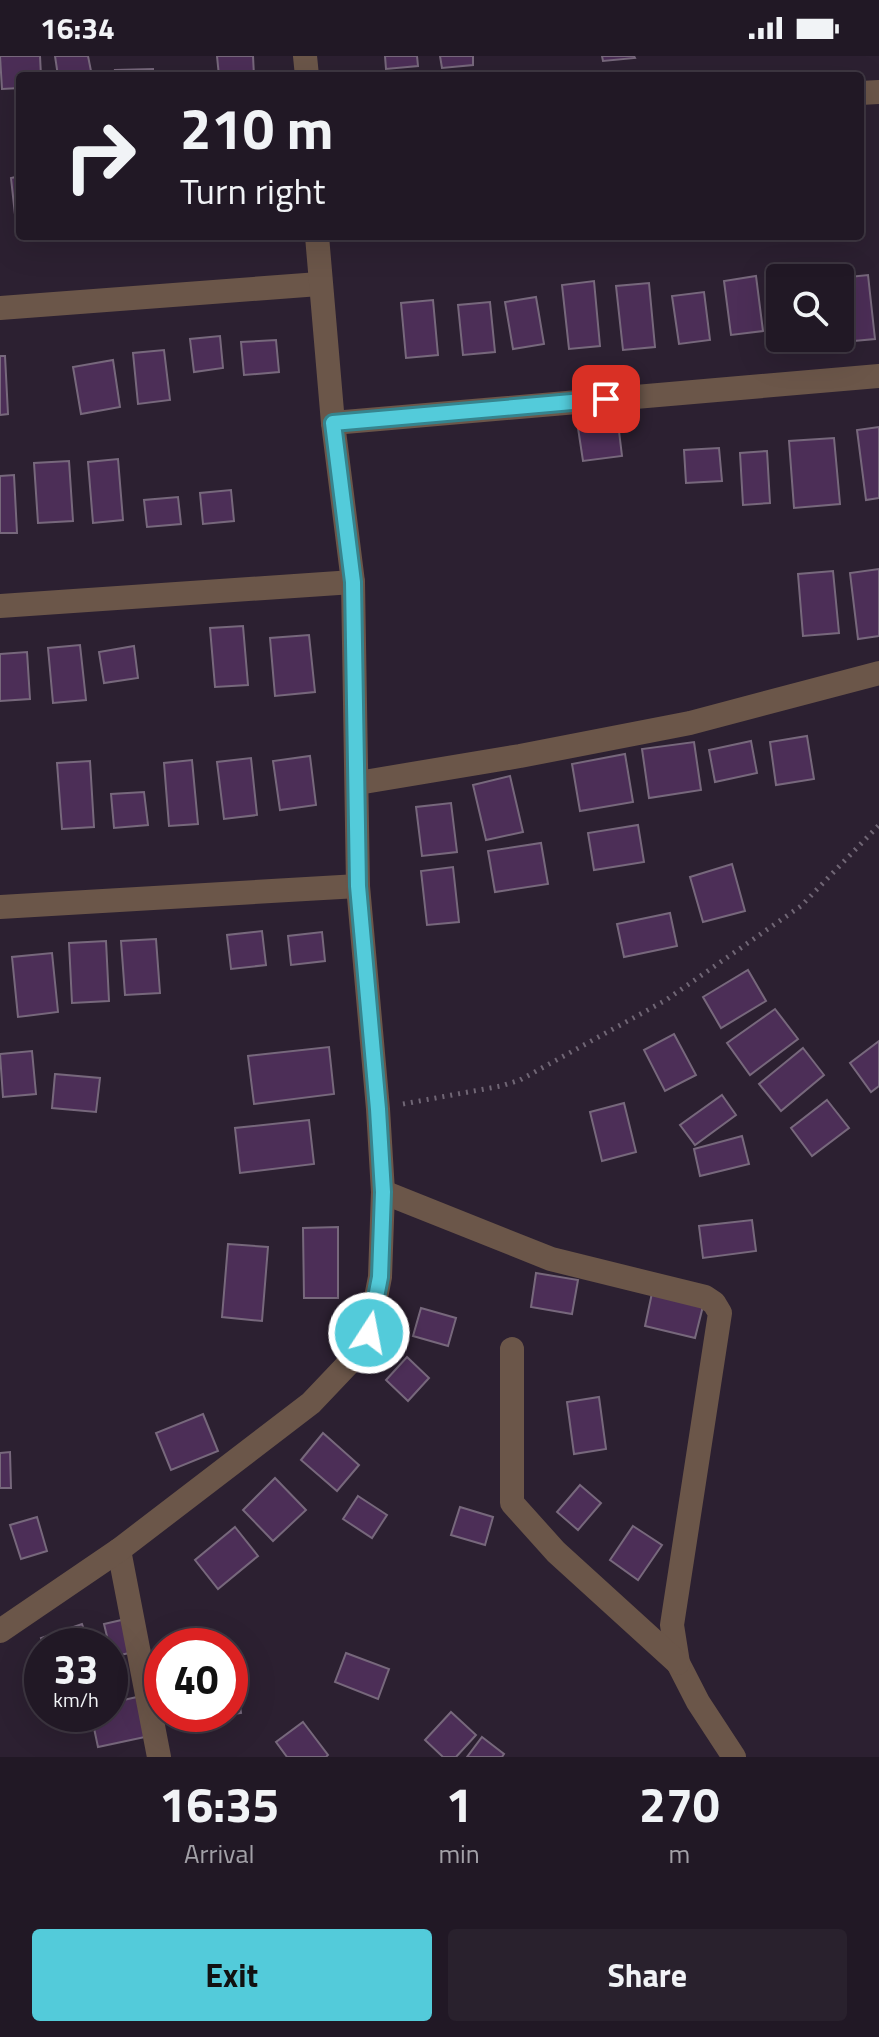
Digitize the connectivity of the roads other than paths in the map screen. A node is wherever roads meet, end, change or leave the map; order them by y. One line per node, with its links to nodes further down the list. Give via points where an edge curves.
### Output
1 (317, 240): 2 (street)
2 (319, 284): 3 (street); 5 (street)
3 (0, 308)
4 (879, 376): 5 (street)
5 (333, 423): 6 (street)
6 (353, 582): 7 (street); 9 (street)
7 (0, 606)
8 (879, 673): 9 (street, via 690,723)
9 (358, 783): 10 (street)
10 (358, 886): 11 (street); 12 (street)
11 (0, 907)
12 (383, 1192): 14 (street, via 380,1277 369,1333 349,1363 311,1403); 16 (street, via 551,1259 714,1303 720,1313 672,1625)
13 (512, 1349): 16 (street, via 512,1503 556,1552)
14 (119, 1550): 15 (street); 17 (street)
15 (0, 1631)
16 (678, 1663): 18 (street)
17 (159, 1757)
18 (734, 1757)

